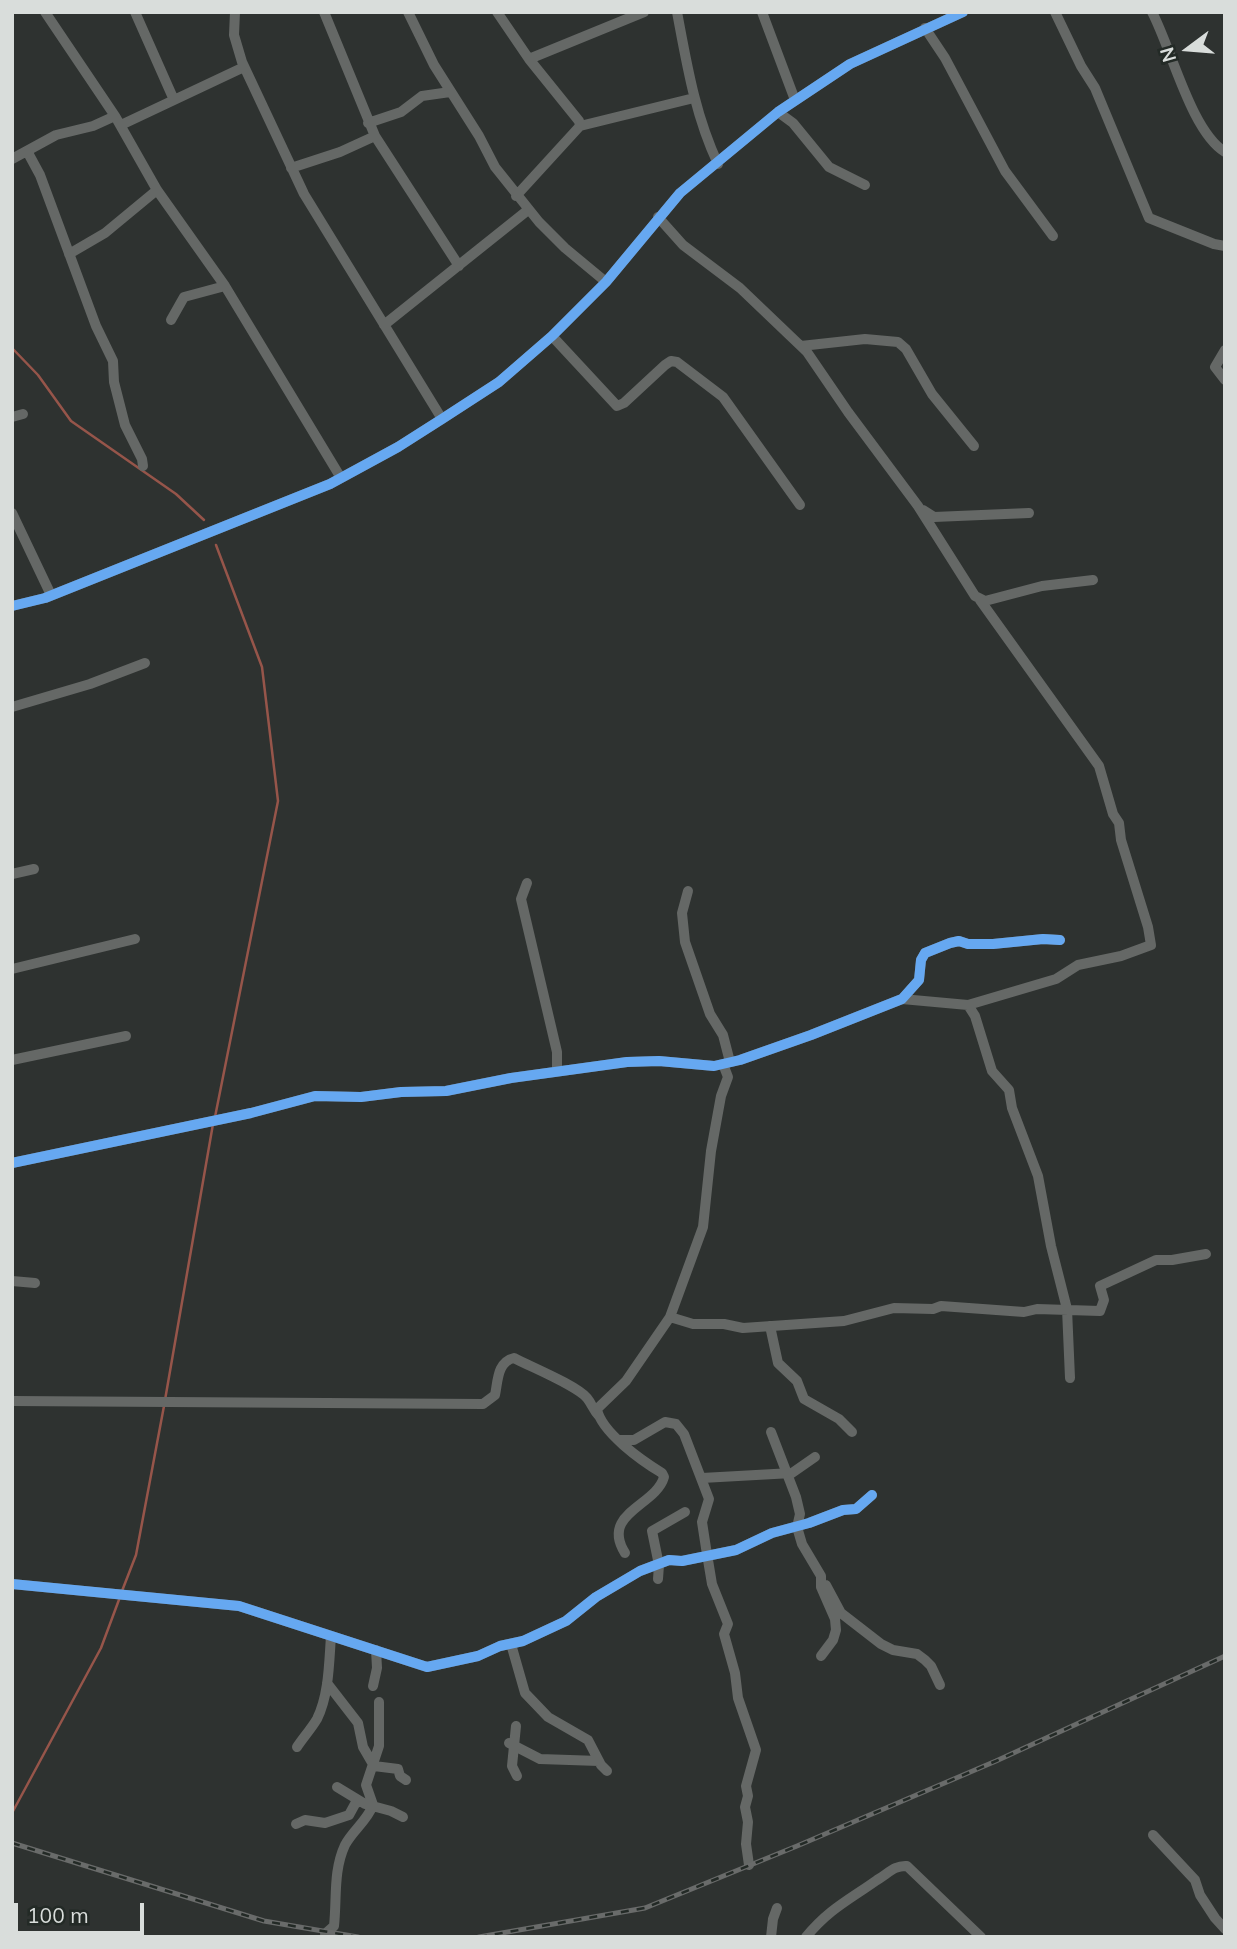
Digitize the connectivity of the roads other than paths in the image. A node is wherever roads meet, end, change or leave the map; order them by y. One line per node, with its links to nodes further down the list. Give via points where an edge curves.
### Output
1 (45, 12): 21 (street)
2 (135, 12): 18 (street)
3 (235, 12): 15 (street, via 234,35)
4 (324, 12): 22 (street)
5 (408, 12): 16 (street)
6 (496, 12): 14 (street)
7 (644, 12): 14 (street)
8 (677, 12): 17 (street)
9 (762, 12): 19 (street)
10 (963, 12): 13 (street)
11 (1055, 12): 36 (street, via 1095,88 1149,218)
12 (1152, 12): 26 (street, via 1202,129)
13 (925, 28): 19 (street, via 850,64); 35 (street, via 1005,171)
14 (529, 59): 23 (street)
15 (244, 67): 18 (street); 29 (street)
16 (450, 92): 22 (street, via 422,96 401,112); 32 (street)
17 (694, 98): 23 (street); 28 (street)
18 (174, 100): 21 (street)
19 (795, 100): 20 (street)
20 (778, 112): 28 (street); 30 (street, via 793,122 829,167)
21 (118, 120): 25 (street, via 56,135); 31 (street)
22 (369, 123): 24 (street)
23 (580, 126): 32 (street)
24 (375, 136): 29 (street); 38 (street)
25 (27, 151): 27 (street); 37 (street)
26 (1225, 152)
27 (12, 159)
28 (718, 164): 34 (street, via 680,193)
29 (291, 168): 42 (street)
30 (865, 185)
31 (157, 190): 37 (street, via 106,233); 40 (street)
32 (516, 196): 33 (street)
33 (528, 210): 38 (street); 39 (street)
34 (658, 218): 39 (street); 44 (street, via 683,245 740,288)
35 (1053, 236)
36 (1225, 246)
37 (69, 254): 49 (street, via 113,361 125,425)
38 (459, 266): 42 (street)
39 (606, 282): 43 (street)
40 (225, 286): 41 (street, via 184,297); 50 (street)
41 (171, 320)
42 (384, 325): 47 (street)
43 (552, 336): 47 (street, via 499,382); 51 (street, via 617,406 665,365 677,362 723,397)
44 (802, 346): 48 (street, via 865,339 898,342); 52 (street)
45 (1225, 350): 46 (street, via 1215,367)
46 (1225, 380)
47 (442, 419): 50 (street)
48 (974, 446)
49 (143, 466)
50 (341, 478): 56 (street)
51 (800, 505)
52 (918, 506): 54 (street, via 934,517); 57 (street)
53 (12, 513): 56 (street)
54 (1030, 513)
55 (1093, 580): 57 (street)
56 (51, 595): 58 (street)
57 (980, 600): 69 (street, via 1099,766 1151,945 1078,965 1056,979)
58 (12, 606)
59 (145, 663): 60 (street)
60 (12, 707)
61 (34, 869): 62 (street)
62 (12, 874)
63 (527, 883): 73 (street, via 521,899 557,1052)
64 (688, 891): 72 (street, via 682,913 685,942 710,1014 723,1035)
65 (135, 939): 67 (street)
66 (1060, 940): 68 (street, via 959,941 928,951 920,960 919,980)
67 (12, 969)
68 (902, 999): 69 (street); 72 (street)
69 (968, 1005): 78 (street, via 992,1070 1010,1090 1012,1108 1038,1176)
70 (125, 1036): 71 (street)
71 (12, 1060)
72 (726, 1063): 73 (street, via 636,1062); 79 (street, via 728,1077 711,1151 703,1227)
73 (557, 1071): 74 (street, via 446,1091 315,1097)
74 (12, 1163)
75 (1206, 1254): 78 (street, via 1156,1260 1100,1286 1104,1300 1100,1311)
76 (12, 1281): 77 (street)
77 (35, 1283)
78 (1067, 1309): 80 (street, via 894,1308 844,1321); 81 (street)
79 (670, 1317): 80 (street, via 694,1324); 83 (street, via 626,1381 597,1409)
80 (770, 1326): 85 (street, via 778,1363 797,1381 804,1399)
81 (1070, 1378)
82 (12, 1401): 83 (street, via 483,1404 495,1395 501,1366 514,1358 571,1387 587,1398)
83 (599, 1416): 86 (street)
84 (771, 1432): 88 (street)
85 (852, 1432)
86 (620, 1440): 89 (street, via 634,1440 665,1422 676,1424); 93 (street, via 664,1477 662,1485 624,1519 619,1537)
87 (816, 1457): 88 (street)
88 (787, 1474): 89 (street); 92 (street, via 800,1514)
89 (702, 1478): 94 (street, via 709,1499 702,1522)
90 (872, 1495): 92 (street, via 856,1509)
91 (685, 1512): 95 (street, via 652,1531)
92 (797, 1527): 94 (street, via 736,1550); 96 (street)
93 (625, 1553)
94 (707, 1555): 95 (street); 121 (street, via 728,1624 724,1634 738,1698 756,1750 746,1778)
95 (659, 1565): 97 (street); 100 (street, via 607,1590 566,1621)
96 (821, 1576): 102 (street, via 836,1630); 104 (street, via 841,1613 892,1650 917,1654 931,1666)
97 (658, 1579)
98 (12, 1584): 99 (street, via 239,1606)
99 (331, 1636): 101 (street); 103 (street)
100 (511, 1644): 101 (street, via 427,1667); 110 (street, via 526,1693 548,1717 588,1740)
101 (376, 1650): 105 (street)
102 (821, 1656)
103 (327, 1683): 109 (street, via 316,1721); 111 (street, via 358,1723 363,1747)
104 (940, 1685)
105 (373, 1686)
106 (379, 1702): 111 (street)
107 (516, 1727): 108 (street)
108 (512, 1745): 110 (street, via 540,1759); 113 (street)
109 (297, 1747)
110 (599, 1761): 112 (street)
111 (374, 1766): 114 (street, via 398,1769); 117 (street, via 366,1785)
112 (607, 1771)
113 (517, 1776)
114 (405, 1780)
115 (337, 1787): 116 (street)
116 (360, 1801): 117 (street); 119 (street, via 349,1815 325,1823 305,1820)
117 (373, 1805): 118 (street); 124 (street, via 340,1856 334,1926)
118 (403, 1817)
119 (296, 1824)
120 (1153, 1836): 123 (street, via 1195,1880 1200,1895)
121 (749, 1865)
122 (777, 1908): 125 (street)
123 (1225, 1929)
124 (325, 1934)
125 (771, 1937)
126 (806, 1937): 127 (street, via 842,1902 898,1865 906,1866)
127 (981, 1937)

